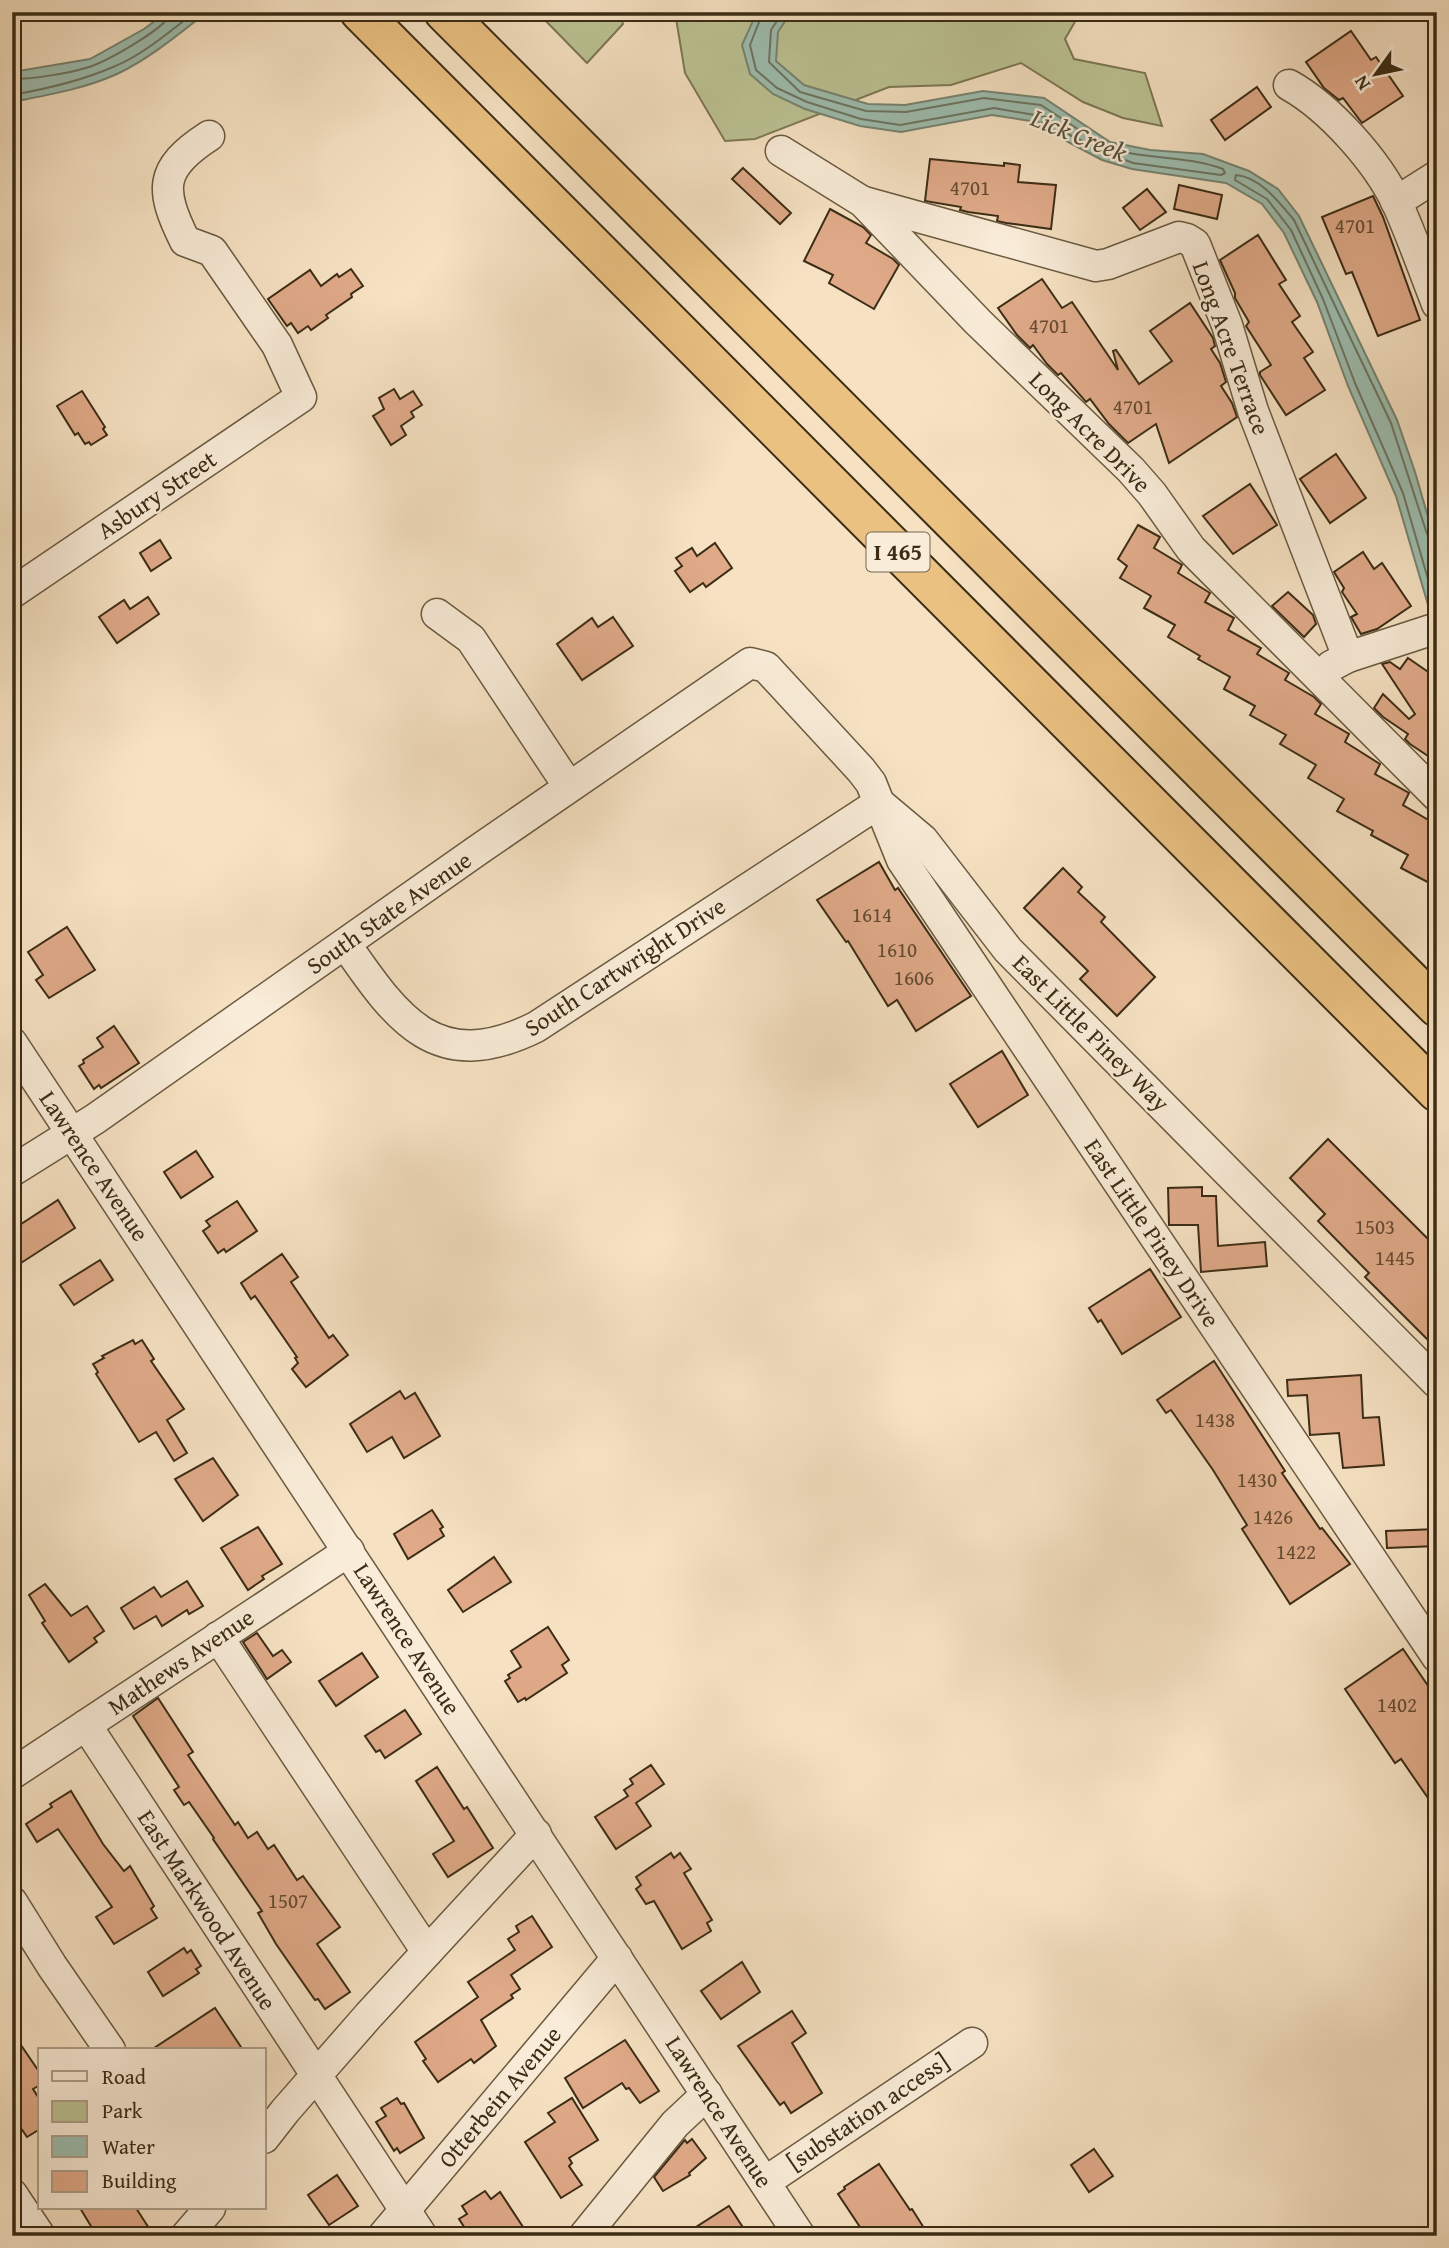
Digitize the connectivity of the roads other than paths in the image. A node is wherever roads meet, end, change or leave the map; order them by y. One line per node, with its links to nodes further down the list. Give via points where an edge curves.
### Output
1 (360, 12): 24 (highway, I 465)
2 (444, 12): 22 (highway, I 465)
3 (1289, 85): 8 (street, via 1350,137)
4 (209, 136): 10 (street, Asbury Street, via 176,162 167,182 171,213 185,241 212,251 277,345 301,397)
5 (781, 151): 7 (street, Long Acre Drive)
6 (1437, 176): 8 (street)
7 (863, 202): 13 (street, Long Acre Terrace, via 1096,266 1179,237 1195,244 1227,324 1253,411); 15 (street, Long Acre Drive, via 978,322 1132,470 1191,549)
8 (1396, 202): 9 (street)
9 (1437, 304)
10 (12, 593)
11 (437, 614): 16 (street, via 471,639)
12 (1435, 628): 13 (street)
13 (1348, 657): 15 (street)
14 (766, 667): 16 (street, South State Avenue, via 750,663); 18 (street, East Little Piney Way, via 861,770)
15 (1314, 673): 17 (street, Long Acre Drive)
16 (569, 787): 19 (street, South State Avenue)
17 (1437, 796)
18 (878, 803): 19 (street, South Cartwright Drive, via 512,1039 468,1045 439,1040 415,1028 380,993); 20 (street, East Little Piney Way, via 923,841 989,927); 21 (street, East Little Piney Drive, via 902,860)
19 (346, 945): 25 (street, South State Avenue)
20 (1033, 975): 21 (street); 27 (street, East Little Piney Way)
21 (999, 1006): 30 (street, East Little Piney Drive)
22 (1437, 1007)
23 (12, 1043): 25 (street, Lawrence Avenue)
24 (1437, 1093)
25 (71, 1131): 26 (street, South State Avenue); 28 (street, Lawrence Avenue)
26 (12, 1171)
27 (1437, 1383)
28 (349, 1550): 29 (street, Mathews Avenue); 33 (street, Lawrence Avenue)
29 (218, 1637): 31 (street, Mathews Avenue); 35 (street)
30 (1437, 1657)
31 (86, 1726): 32 (street, Mathews Avenue); 39 (street, East Markwood Avenue)
32 (12, 1774)
33 (536, 1834): 35 (street); 36 (street, Lawrence Avenue)
34 (12, 1902): 38 (street)
35 (427, 1952): 39 (street)
36 (617, 1958): 40 (street, Lawrence Avenue); 45 (street, Otterbein Avenue)
37 (972, 2043): 42 (street, [substation access])
38 (109, 2048)
39 (317, 2076): 41 (street); 45 (street, East Markwood Avenue)
40 (707, 2094): 42 (street, Lawrence Avenue); 50 (street, via 675,2124)
41 (266, 2135)
42 (765, 2182): 51 (street, Lawrence Avenue)
43 (12, 2194): 46 (street)
44 (208, 2210): 47 (street)
45 (405, 2210): 48 (street, Otterbein Avenue); 49 (street, East Markwood Avenue)
46 (40, 2236)
47 (186, 2236)
48 (383, 2236)
49 (422, 2236)
50 (583, 2236)
51 (800, 2236)

